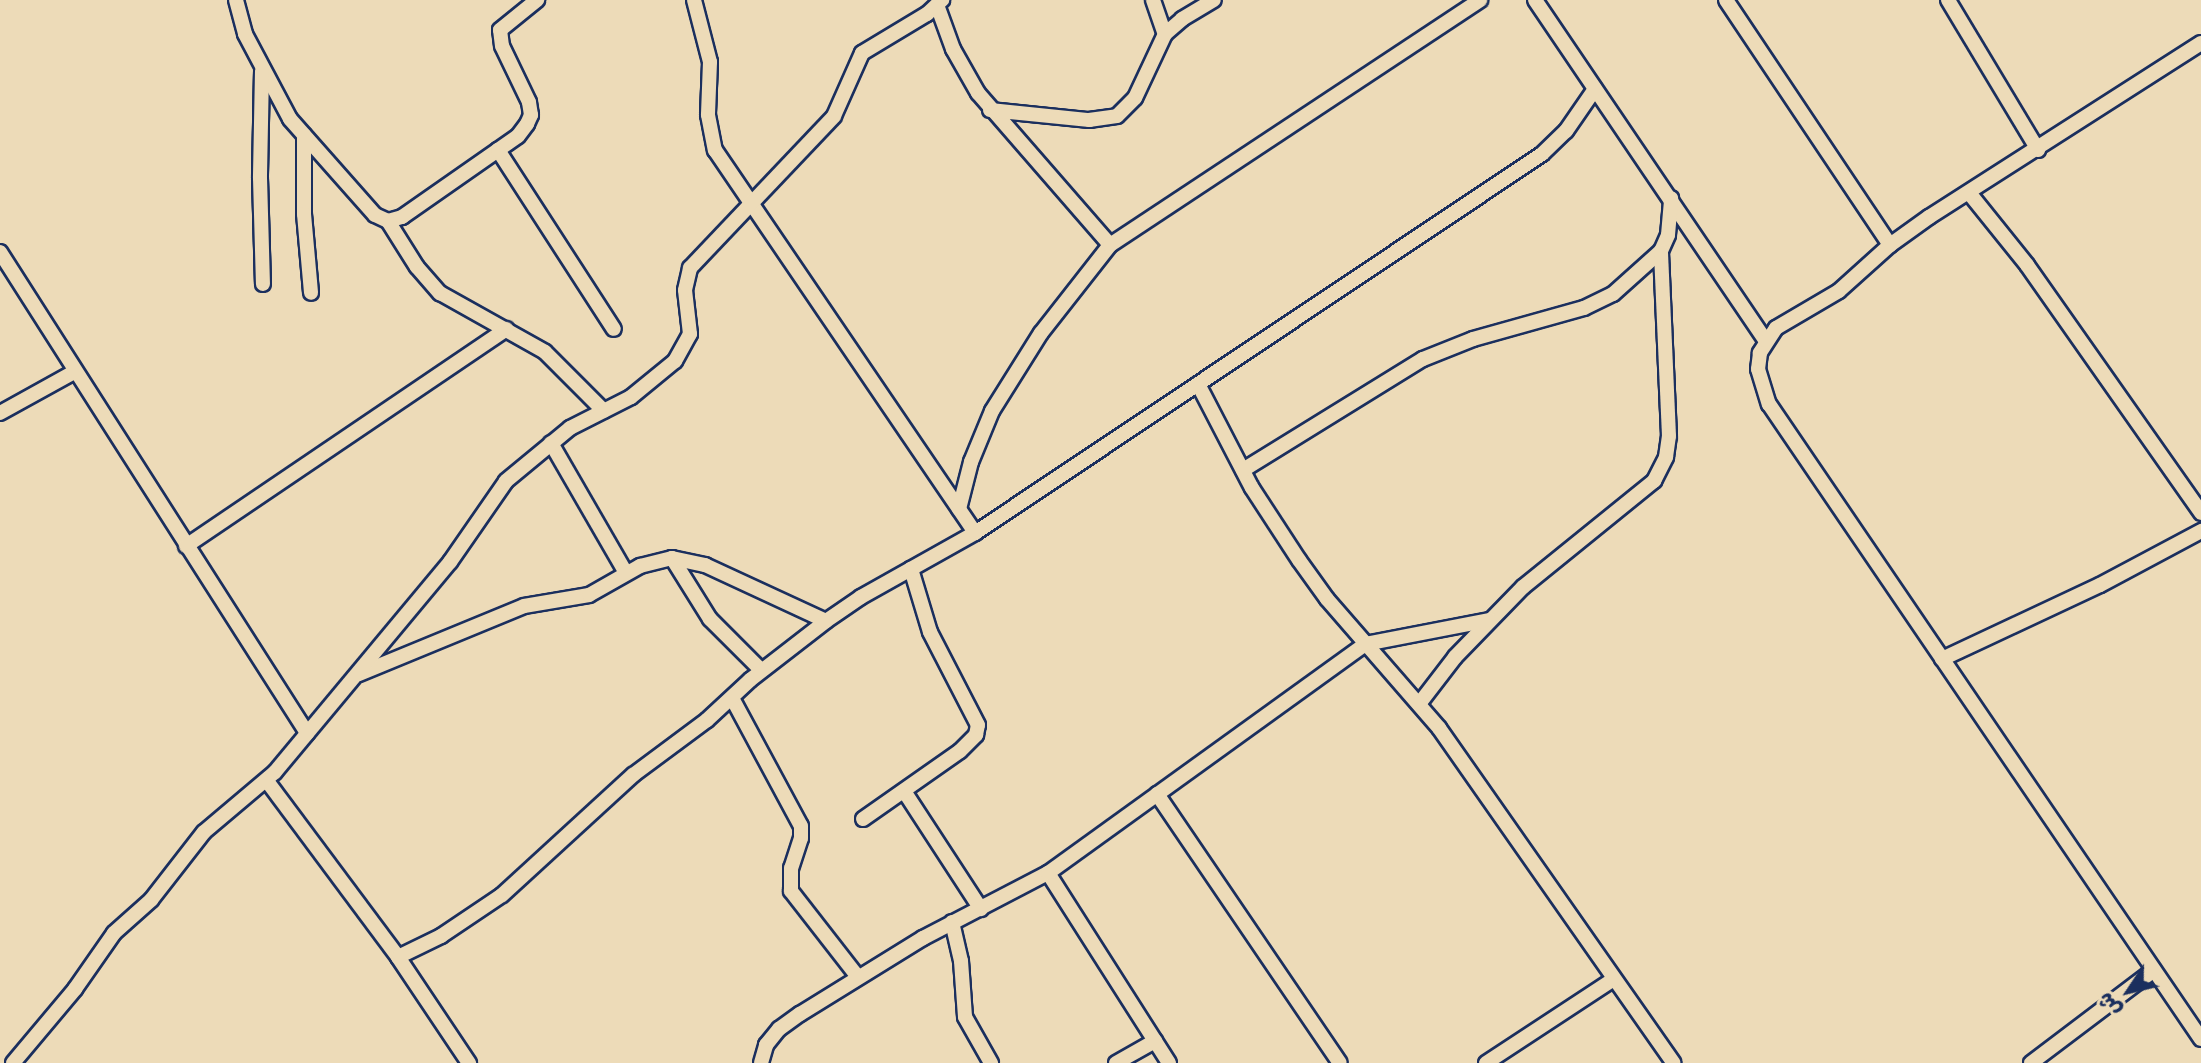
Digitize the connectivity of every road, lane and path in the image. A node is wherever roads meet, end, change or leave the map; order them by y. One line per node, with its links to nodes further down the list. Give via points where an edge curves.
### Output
1 (236, 0): 13 (street, via 238,19)
2 (537, 0): 17 (street, via 500,30 531,115 518,136)
3 (694, 0): 21 (street, via 710,62 709,134)
4 (1153, 0): 11 (street)
5 (1214, 0): 11 (street)
6 (1480, 0): 23 (street)
7 (1535, 0): 14 (street)
8 (1726, 0): 24 (street)
9 (1948, 0): 18 (street)
10 (940, 2): 15 (street, via 953,49); 21 (street, via 862,53 834,116)
11 (1165, 34): 15 (street, via 1135,98 1117,116 1089,120)
12 (2201, 43): 18 (street)
13 (262, 71): 16 (street); 27 (street)
14 (1595, 89): 20 (street); 33 (street, via 1566,131 1542,154)
15 (990, 110): 23 (street)
16 (304, 135): 22 (street, via 375,215); 28 (street)
17 (498, 150): 22 (street, via 402,217); 30 (street)
18 (2038, 150): 19 (street)
19 (1970, 194): 24 (street); 39 (street, via 2027,265)
20 (1671, 198): 25 (street); 31 (street)
21 (749, 203): 34 (street, via 690,268 685,290 690,334 685,348 646,386); 38 (street)
22 (388, 221): 29 (street, via 440,293)
23 (1110, 245): 38 (street, via 1019,364 982,435)
24 (1890, 245): 31 (street, via 1839,291)
25 (1661, 251): 37 (street, via 1613,294 1423,359); 46 (street, via 1669,409 1666,457 1639,497 1566,550)
26 (0, 252): 32 (street)
27 (263, 284)
28 (311, 293)
29 (507, 329): 34 (street, via 559,362); 42 (street)
30 (614, 329)
31 (1765, 340): 49 (street, via 1758,369 1769,404)
32 (74, 372): 35 (street); 42 (street)
33 (1198, 384): 37 (street); 41 (street)
34 (604, 411): 36 (street, via 578,422)
35 (0, 413)
36 (551, 443): 45 (street); 51 (street, via 506,481 450,562)
37 (1243, 470): 48 (street, via 1299,560)
38 (959, 509): 41 (street)
39 (2201, 513)
40 (2201, 531): 49 (street)
41 (975, 533): 44 (street)
42 (186, 546): 54 (street)
43 (672, 558): 45 (street); 47 (street, via 705,565); 50 (street, via 710,619)
44 (911, 569): 47 (street); 56 (street, via 930,632 978,725 968,743)
45 (626, 573): 51 (street, via 589,595 524,606)
46 (1490, 620): 48 (street); 53 (street)
47 (826, 621): 50 (street)
48 (1365, 644): 53 (street); 57 (street)
49 (1942, 659): 63 (street)
50 (761, 670): 52 (street)
51 (354, 676): 54 (street)
52 (732, 698): 62 (street, via 588,813 502,895); 64 (street, via 801,826 791,891)
53 (1419, 704): 65 (street)
54 (307, 733): 55 (street)
55 (267, 781): 62 (street); 69 (street, via 204,832 151,900 114,933)
56 (904, 791): 58 (street); 60 (street)
57 (1157, 794): 59 (street); 75 (street)
58 (863, 819)
59 (1048, 873): 60 (street); 67 (street)
60 (981, 909): 61 (street)
61 (952, 922): 64 (street); 72 (street, via 965,1017)
62 (398, 957): 70 (street)
63 (2154, 970): 66 (street); 78 (street)
64 (858, 977): 71 (street, via 779,1029 766,1045)
65 (1614, 979): 68 (street); 77 (street)
66 (2201, 1039)
67 (1155, 1041): 73 (street); 74 (street)
68 (1504, 1058): 76 (street)
69 (13, 1063)
70 (469, 1063)
71 (761, 1063)
72 (991, 1063)
73 (1116, 1063)
74 (1169, 1063)
75 (1340, 1063)
76 (1486, 1063)
77 (1674, 1063)
78 (2031, 1063)

